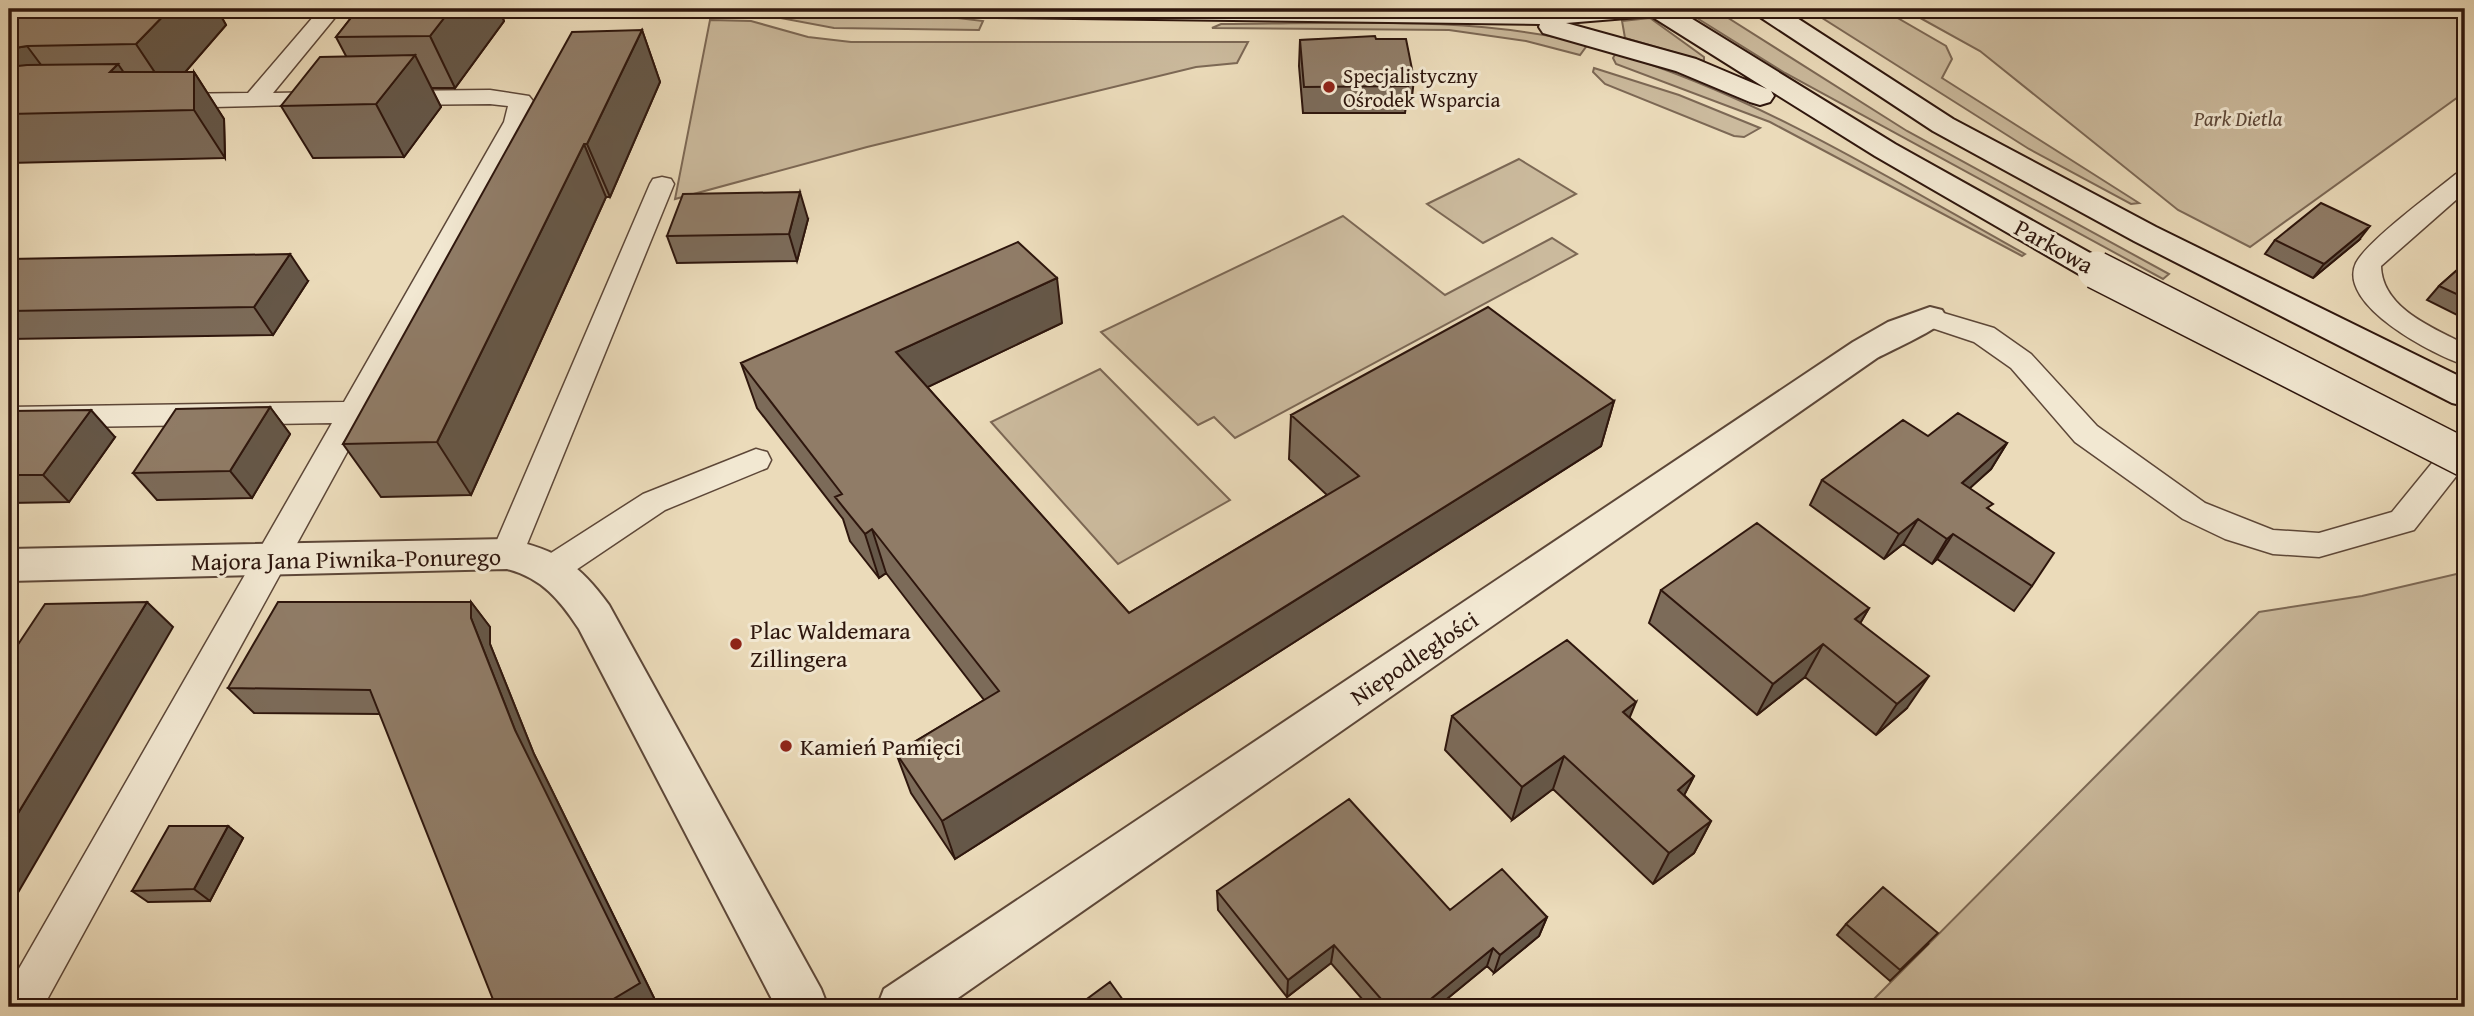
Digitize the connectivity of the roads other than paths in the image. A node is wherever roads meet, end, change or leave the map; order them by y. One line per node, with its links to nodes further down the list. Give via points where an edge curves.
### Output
1 (331, 9): 9 (lane)
2 (996, 9): 6 (street)
3 (1647, 9): 8 (street)
4 (1658, 9): 11 (street, Parkowa)
5 (1766, 9): 16 (street, via 1943,125 2145,234)
6 (1185, 11): 7 (street)
7 (1330, 11): 8 (street)
8 (1520, 18): 11 (street, via 1686,65)
9 (255, 100): 10 (lane); 17 (lane, via 490,97 521,101 516,122)
10 (145, 102)
11 (1885, 150): 20 (street, Parkowa, bridge, via 2096,270)
12 (2465, 179): 15 (lane, via 2368,265 2369,284 2382,304)
13 (662, 184): 22 (lane)
14 (1930, 318): 19 (lane, via 1984,335 2021,361 2086,434 2194,511 2273,542 2319,545 2403,521); 28 (street, Niepodległości, via 1865,350)
15 (2465, 355)
16 (2465, 394)
17 (354, 412): 18 (lane); 23 (lane)
18 (9, 418)
19 (2465, 444)
20 (2465, 458)
21 (756, 460): 25 (lane, via 654,502)
22 (507, 554): 23 (street, Majora Jana Piwnika-Ponurego); 25 (street, Majora Jana Piwnika-Ponurego)
23 (270, 562): 24 (street, Majora Jana Piwnika-Ponurego); 26 (lane)
24 (9, 565)
25 (552, 569): 27 (street, Majora Jana Piwnika-Ponurego, via 576,588 594,617)
26 (20, 1007)
27 (803, 1007)
28 (902, 1007)

